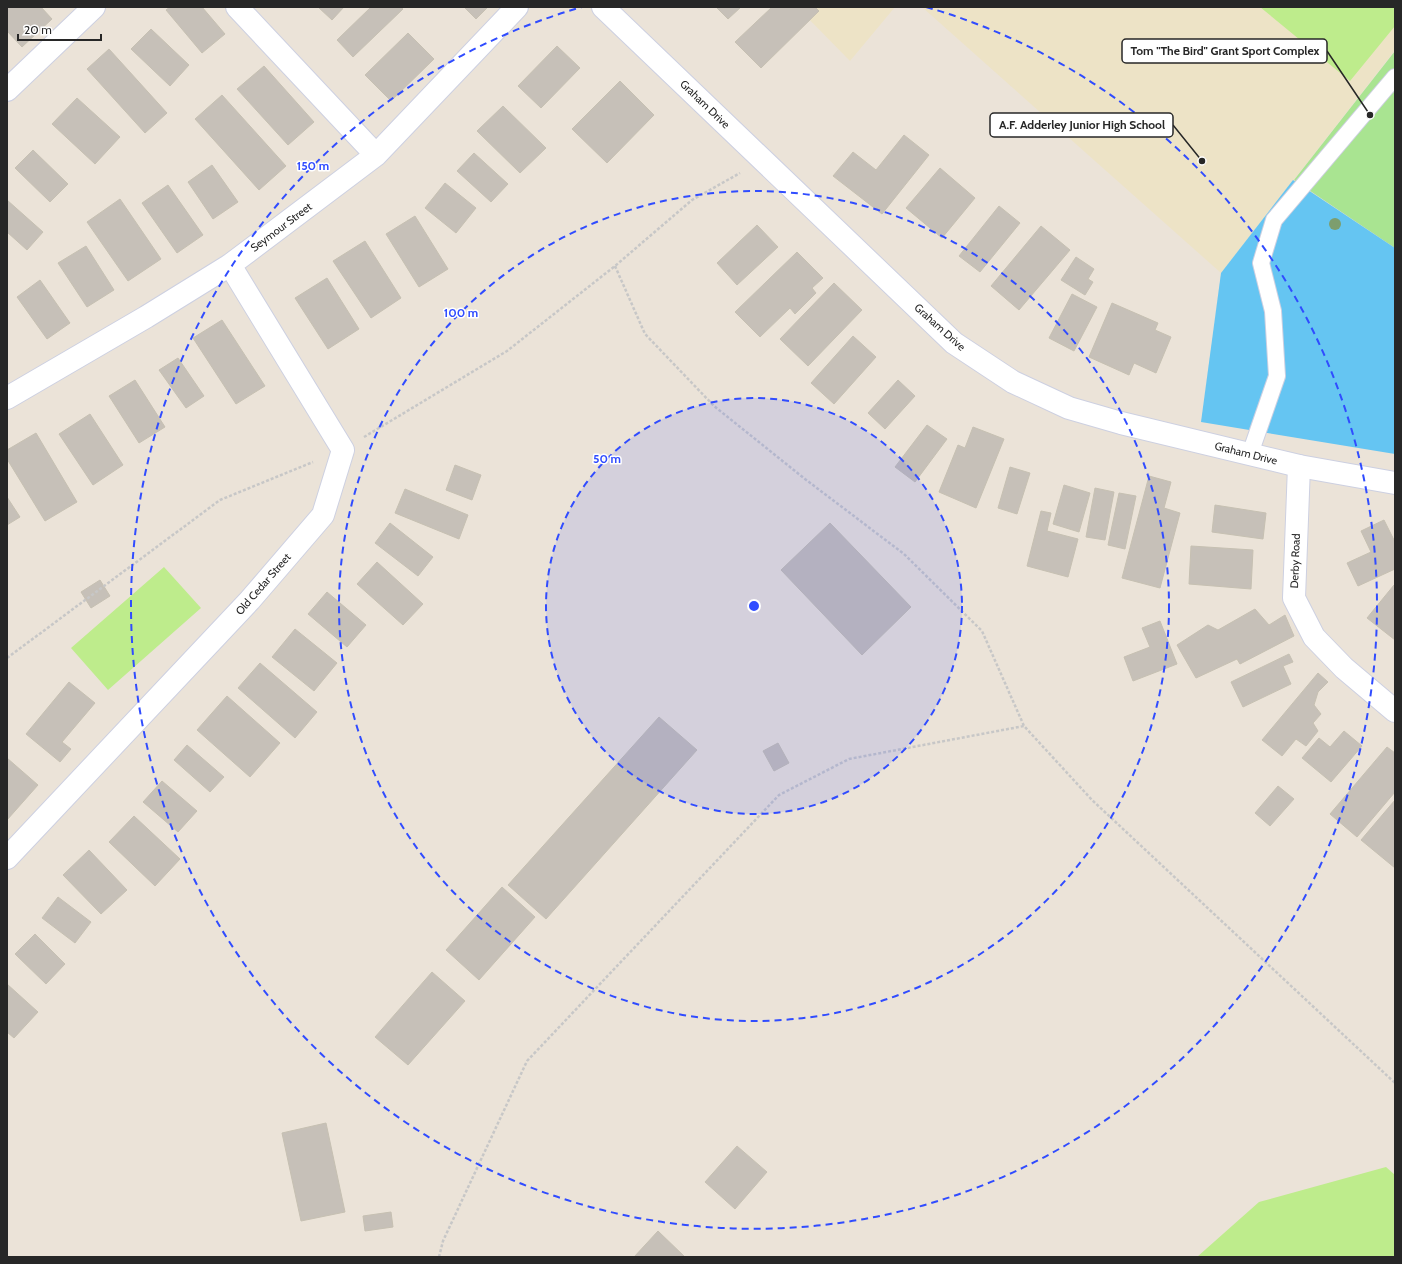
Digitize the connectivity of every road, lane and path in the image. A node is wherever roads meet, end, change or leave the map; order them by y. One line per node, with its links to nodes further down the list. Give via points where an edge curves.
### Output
1 (94, 7): 6 (street)
2 (237, 7): 7 (street)
3 (518, 7): 7 (street, Seymour Street)
4 (603, 7): 8 (street, Graham Drive)
5 (1395, 76): 11 (lane, via 1274,220 1261,263 1273,311 1277,376)
6 (7, 90)
7 (376, 155): 9 (street, Seymour Street)
8 (764, 160): 11 (street, Graham Drive, via 954,343 1013,382 1069,408); 15 (path, via 692,200 615,266 646,334 714,406 904,554 982,631)
9 (230, 265): 10 (street, Seymour Street); 16 (street, Old Cedar Street, via 343,450 323,515 250,600)
10 (7, 398)
11 (1250, 454): 12 (street, Graham Drive)
12 (1299, 466): 13 (street, Graham Drive); 14 (street, Derby Road, via 1294,598 1314,636 1344,668)
13 (1395, 483)
14 (1395, 711)
15 (1024, 726): 17 (path, via 1092,800); 18 (path, via 849,759 779,795 527,1061 443,1241)
16 (7, 858)
17 (1395, 1083)
18 (439, 1257)

